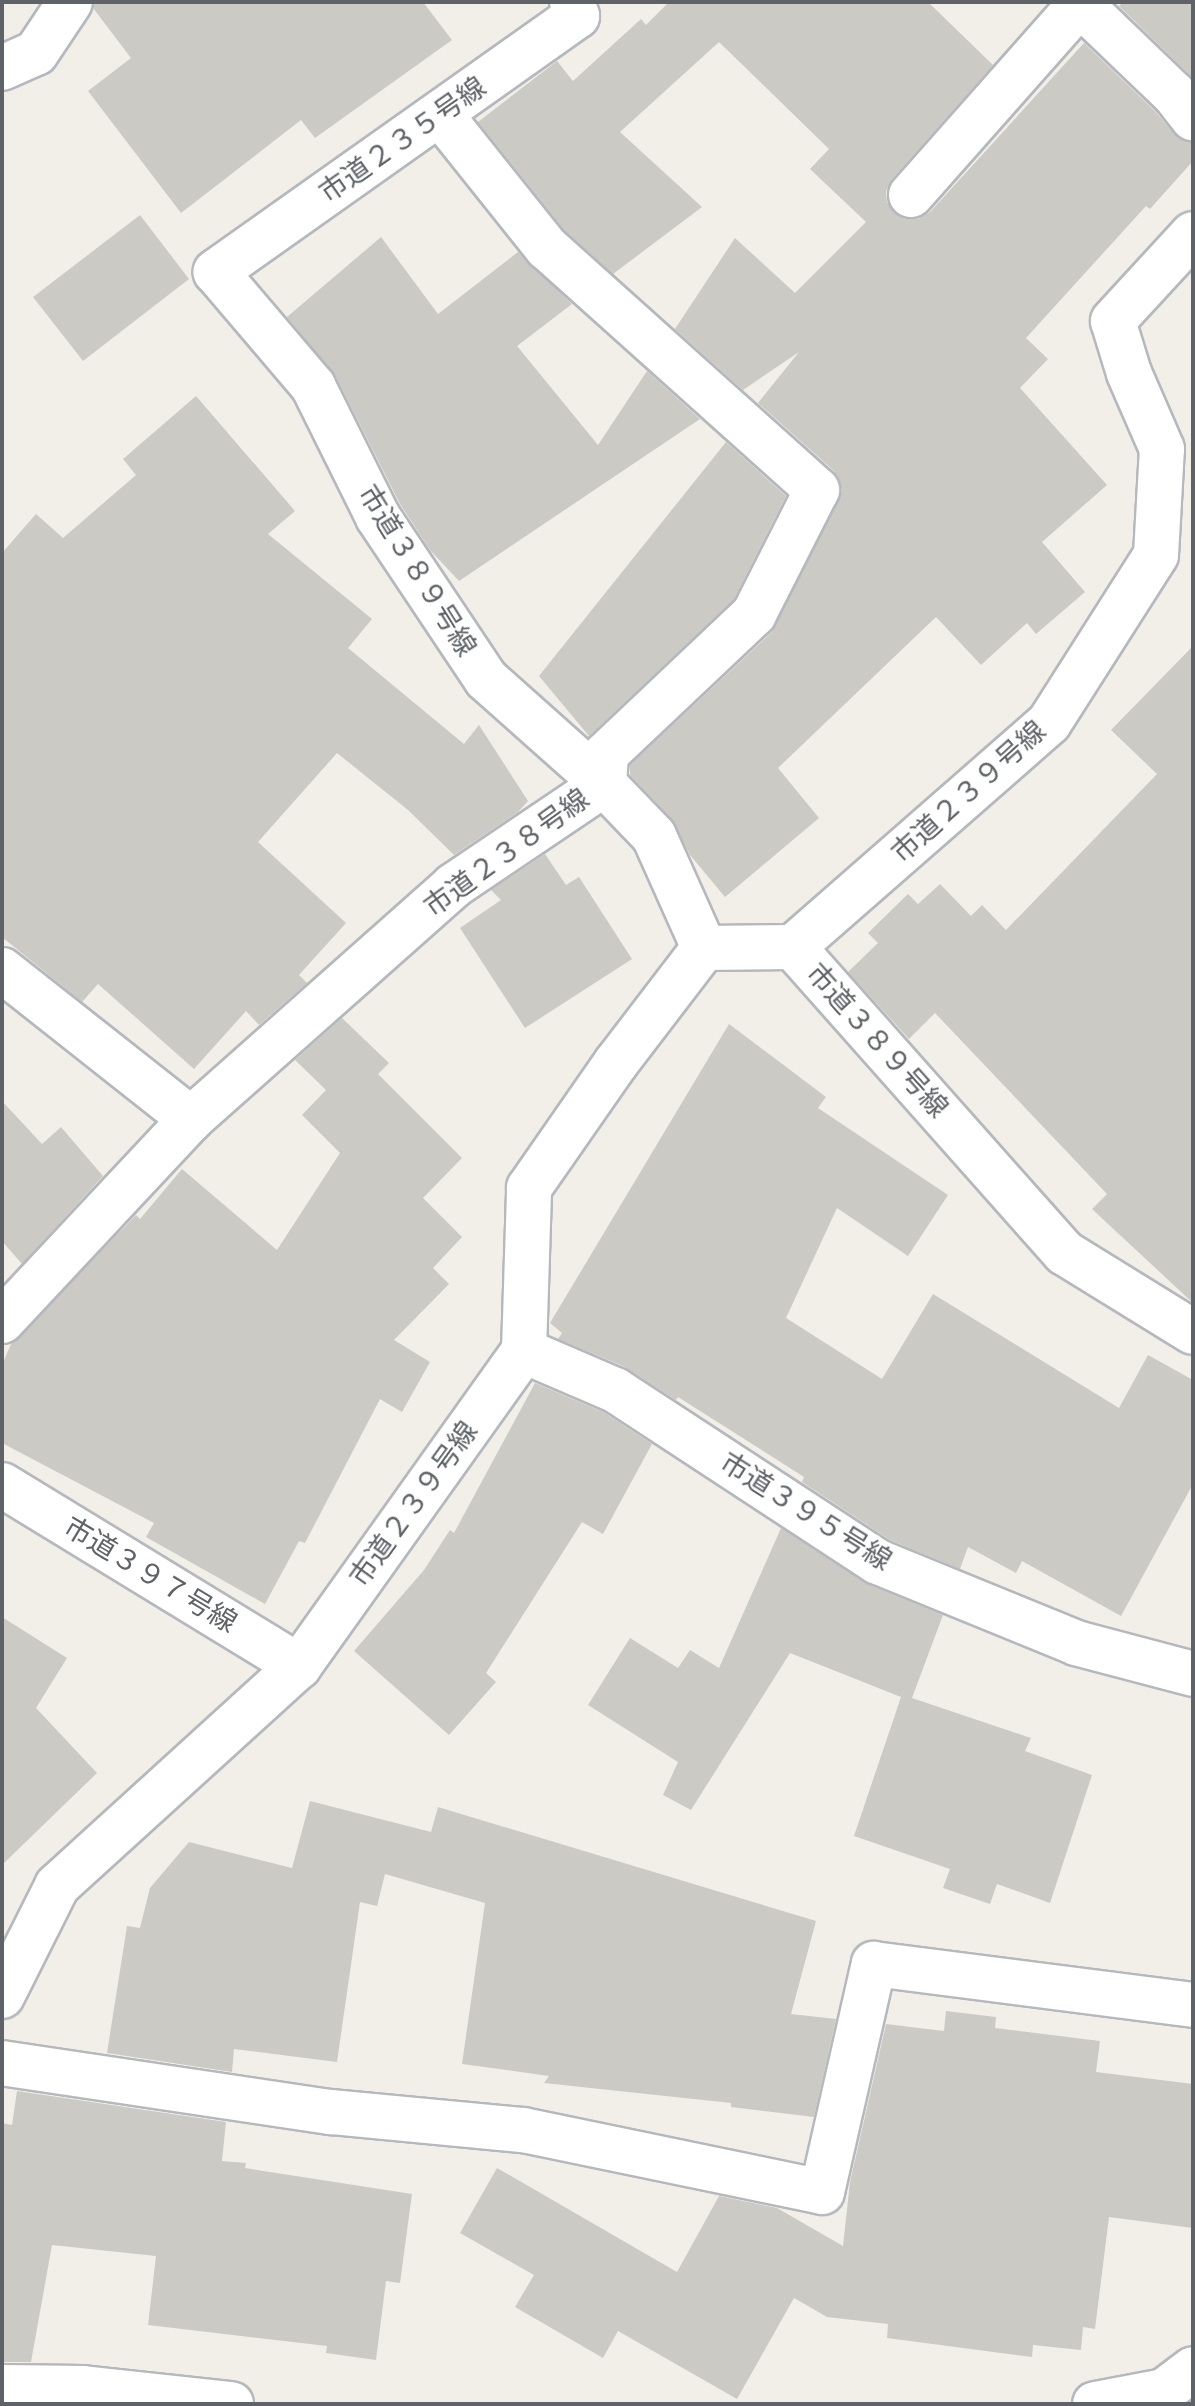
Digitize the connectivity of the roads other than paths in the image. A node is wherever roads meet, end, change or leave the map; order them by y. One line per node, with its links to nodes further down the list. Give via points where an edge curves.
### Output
1 (70, 2): 4 (street, via 36,53)
2 (572, 2): 5 (street, 市道２３５号線, via 577,16)
3 (1079, 3): 6 (street); 7 (street)
4 (2, 68)
5 (440, 114): 9 (street, 市道２３５号線); 10 (street, 市道２３８号線, via 547,248 817,490 754,614 606,754)
6 (1193, 118)
7 (911, 195)
8 (1193, 234): 11 (street, 市道２３９号線, via 1113,321 1162,449 1156,555 1049,723)
9 (216, 272): 10 (street, 市道３８９号線, via 313,386 378,517 486,679)
10 (604, 784): 12 (street, 市道３８９号線, via 654,836); 14 (street, 市道２３８号線, via 453,886)
11 (793, 947): 12 (street, 市道３８９号線); 16 (street, 市道３８９号線, via 1065,1253)
12 (704, 948): 17 (street, via 529,1188)
13 (2, 970): 14 (street)
14 (191, 1119): 15 (street, 市道２３８号線)
15 (2, 1321)
16 (1193, 1332)
17 (524, 1351): 19 (street, 市道２３９号線); 20 (street, 市道３９５号線, via 615,1390 878,1562 1076,1643)
18 (2, 1485): 19 (street, 市道３９７号線)
19 (299, 1666): 21 (street, 市道２３９号線, via 57,1886)
20 (1193, 1674)
21 (2, 1996)
22 (1193, 2005): 23 (street, via 874,1964 822,2192 523,2130 331,2112)
23 (2, 2063)
24 (1193, 2369): 28 (street, via 1164,2391)
25 (2, 2387): 26 (street)
26 (81, 2396): 27 (street)
27 (231, 2404)
28 (1095, 2404)

